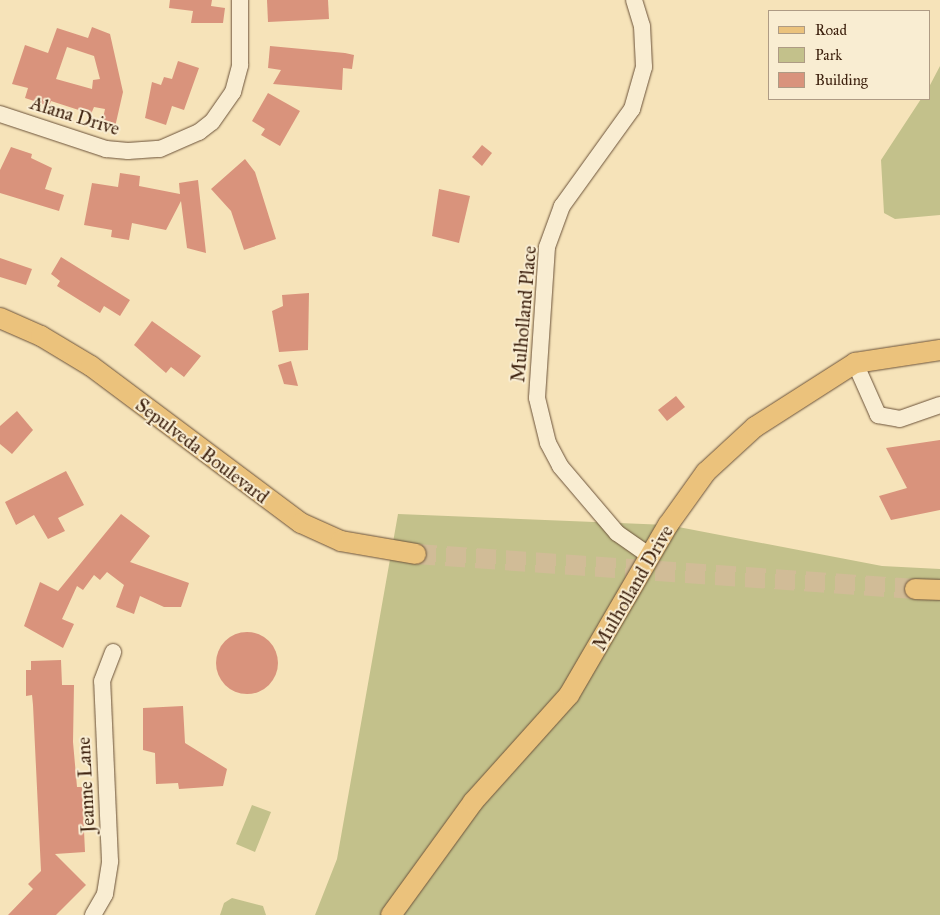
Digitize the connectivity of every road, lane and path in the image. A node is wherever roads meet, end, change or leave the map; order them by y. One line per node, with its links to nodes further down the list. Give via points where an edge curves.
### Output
1 (240, 0): 3 (street, Alana Drive, via 240,65 233,92 212,122 199,132 160,149 128,151 106,149)
2 (634, 0): 9 (street, Mulholland Place, via 642,26 644,67 632,109 562,206 547,247 538,398 548,443 560,466 617,533)
3 (0, 114)
4 (0, 318): 8 (main road, Sepulveda Boulevard, via 42,336 91,366 301,523 341,541)
5 (940, 350): 6 (main road, Mulholland Drive)
6 (855, 363): 7 (street, via 878,415 900,419); 9 (main road, Mulholland Drive, via 780,409 729,449 686,496)
7 (940, 405)
8 (416, 554)
9 (650, 556): 14 (main road, Mulholland Drive, via 569,695 473,802)
10 (915, 589): 11 (main road)
11 (940, 590)
12 (113, 652): 13 (street, Jeanne Lane, via 102,681 110,861 105,894)
13 (93, 915)
14 (390, 915)

